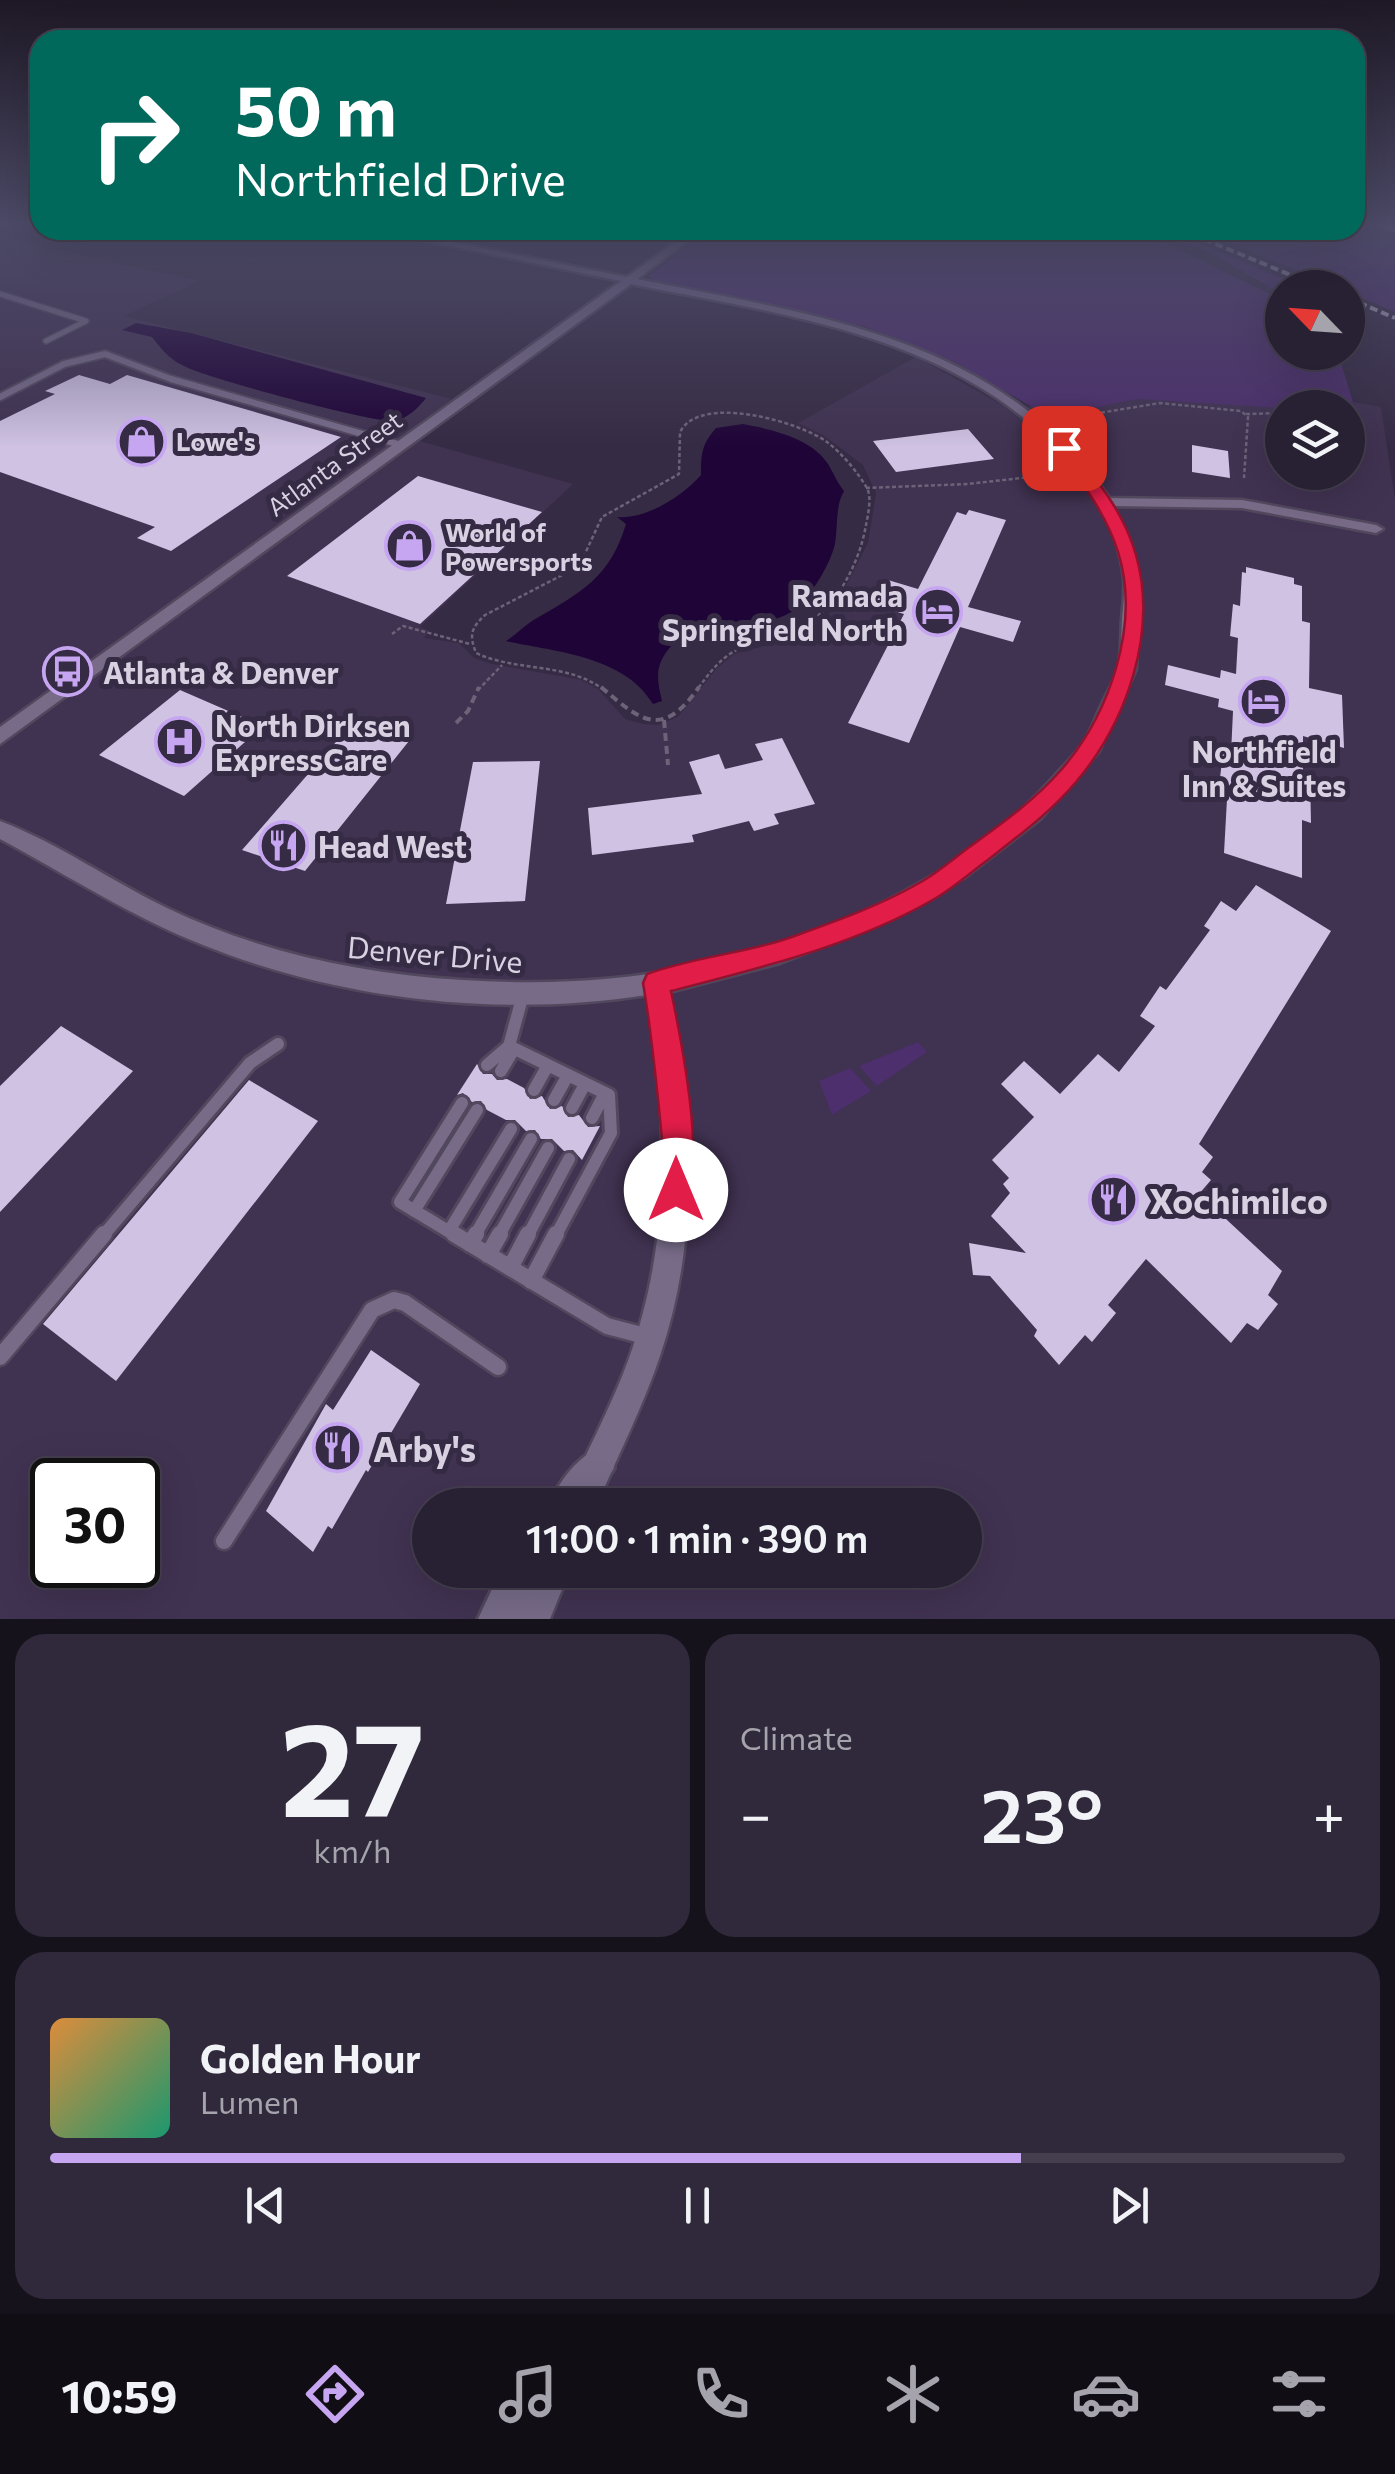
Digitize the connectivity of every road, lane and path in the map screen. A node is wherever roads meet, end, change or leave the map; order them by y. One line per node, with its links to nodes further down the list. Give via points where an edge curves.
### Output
1 (11, 298): 4 (lane, via 86,321)
2 (606, 298): 9 (street, Atlanta Street)
3 (715, 298): 13 (street, Denver Drive, via 844,324 942,362 1044,428)
4 (46, 341)
5 (0, 398): 9 (lane, via 64,364 104,354)
6 (1043, 412): 8 (path, via 1099,413 1160,402)
7 (1265, 413): 8 (path)
8 (1246, 414): 11 (path)
9 (401, 445): 20 (street, Atlanta Street)
10 (1071, 472): 12 (path)
11 (1244, 478)
12 (866, 488): 16 (path, via 838,450 806,430 746,414 701,415 679,432 678,474 602,517 578,565 485,615 474,625); 18 (path, via 862,546 827,608 798,631 727,653)
13 (1105, 502): 14 (street, via 1242,504); 23 (street, Denver Drive, via 1128,555 1132,645 1108,717 1068,777 1030,816 928,891 800,946)
14 (1376, 529)
15 (392, 634): 16 (path, via 402,626)
16 (470, 644): 17 (path)
17 (502, 664): 18 (path, via 588,679 632,717); 19 (path)
18 (664, 720): 21 (path)
19 (456, 722)
20 (0, 737)
21 (668, 764)
22 (0, 829): 24 (street, Denver Drive, via 246,952 391,984)
23 (656, 983): 24 (street, Denver Drive); 49 (street, via 678,1164 675,1217)
24 (524, 991): 26 (lane)
25 (278, 1044): 50 (lane, via 250,1063)
26 (512, 1048): 27 (lane); 28 (lane); 29 (lane)
27 (487, 1065)
28 (548, 1066): 30 (lane); 32 (lane)
29 (501, 1071)
30 (568, 1075): 31 (lane); 34 (lane)
31 (586, 1084): 33 (lane); 36 (lane)
32 (534, 1090)
33 (605, 1093): 38 (lane); 48 (lane, via 610,1133)
34 (554, 1100)
35 (462, 1102): 43 (lane)
36 (572, 1108)
37 (477, 1110): 43 (lane)
38 (592, 1118)
39 (510, 1129): 44 (lane)
40 (531, 1140): 45 (lane)
41 (548, 1148): 46 (lane)
42 (570, 1159): 47 (lane)
43 (407, 1206): 44 (lane)
44 (449, 1231): 45 (lane)
45 (470, 1244): 46 (lane)
46 (488, 1256): 47 (lane)
47 (510, 1268): 48 (lane)
48 (531, 1281): 49 (lane, via 606,1326)
49 (651, 1338): 52 (street)
50 (0, 1357)
51 (498, 1367): 55 (lane, via 405,1304 394,1300 372,1310)
52 (596, 1468): 53 (street); 54 (street)
53 (581, 1488)
54 (587, 1488)
55 (224, 1541)
56 (513, 1588): 58 (street)
57 (545, 1588): 59 (street)
58 (498, 1619)
59 (532, 1619)

